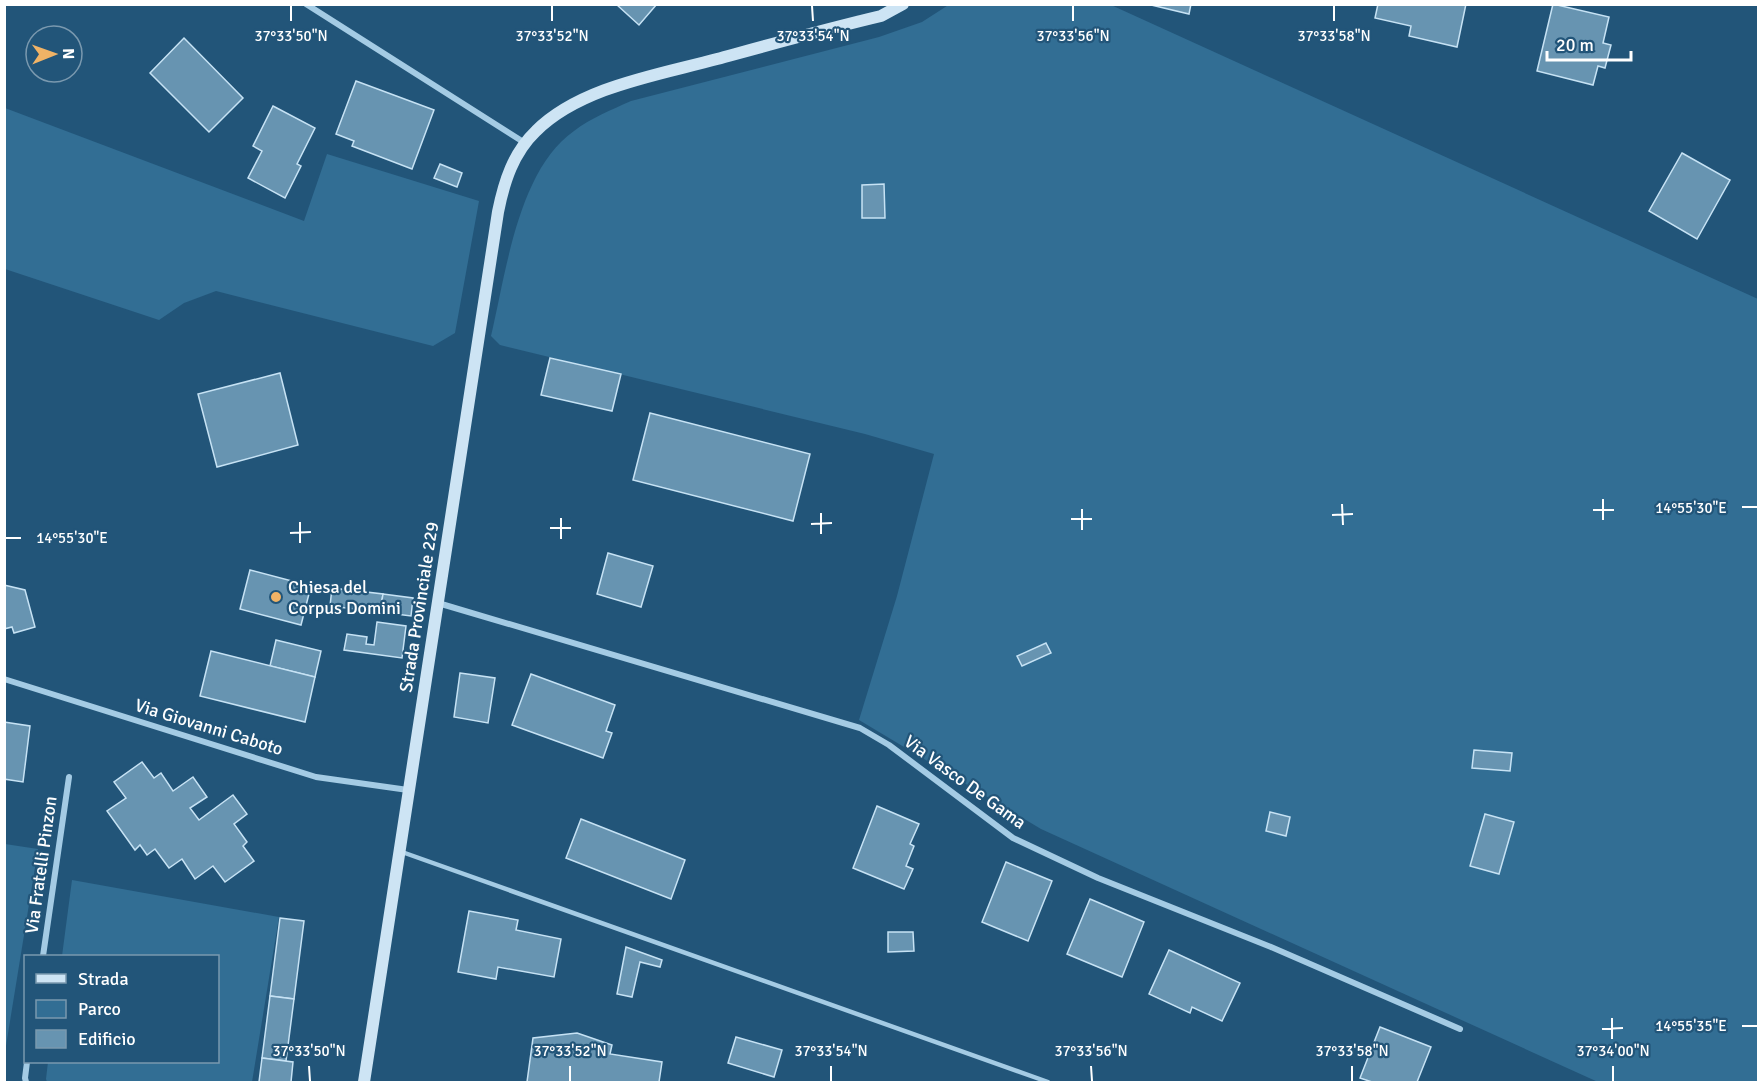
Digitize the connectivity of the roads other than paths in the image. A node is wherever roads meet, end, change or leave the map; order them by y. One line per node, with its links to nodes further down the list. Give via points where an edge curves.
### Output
1 (306, 4): 3 (street)
2 (903, 4): 3 (street, Strada Provinciale 229, via 881,16 622,84 580,101 548,120)
3 (525, 143): 4 (street, Strada Provinciale 229, via 509,172 498,213)
4 (437, 603): 7 (street, Strada Provinciale 229); 10 (street, Via Vasco De Gama, via 860,728 890,745 1013,838 1098,878)
5 (4, 679): 7 (street, Via Giovanni Caboto, via 316,777)
6 (69, 777): 9 (street, Via Fratelli Pinzon)
7 (408, 790): 8 (street, Strada Provinciale 229)
8 (399, 851): 13 (street, Strada Provinciale 229); 14 (lane)
9 (43, 955)
10 (1460, 1029)
11 (27, 1063): 12 (street)
12 (26, 1083)
13 (364, 1083)
14 (1048, 1083)

